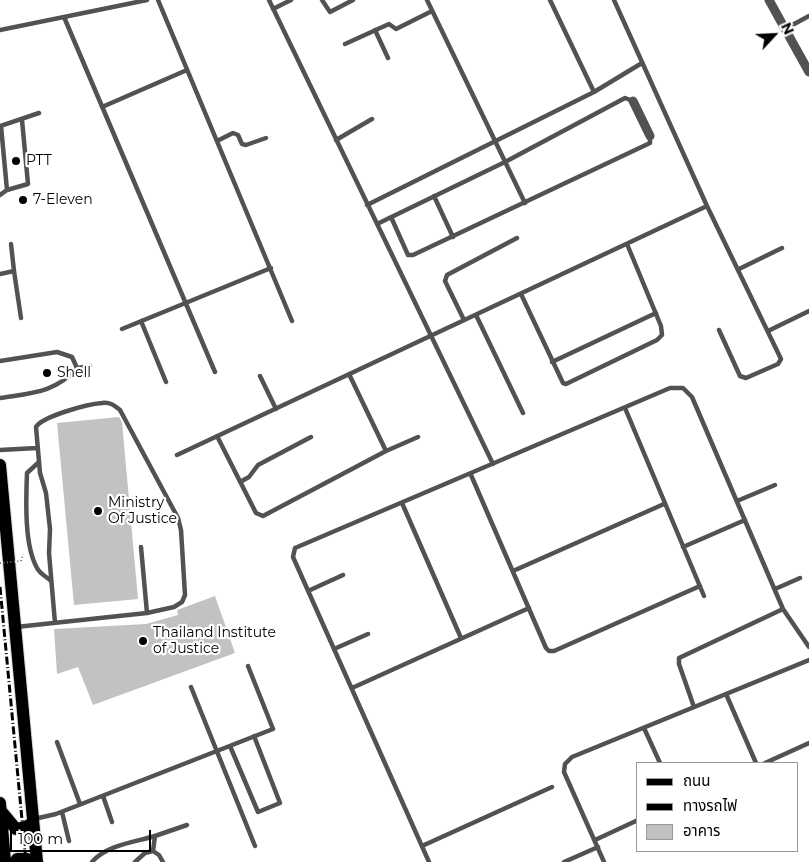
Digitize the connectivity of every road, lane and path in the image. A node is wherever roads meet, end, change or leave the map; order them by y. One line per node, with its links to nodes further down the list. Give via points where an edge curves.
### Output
1 (147, 0): 14 (lane)
2 (158, 0): 21 (lane)
3 (268, 0): 11 (lane)
4 (291, 0): 11 (lane)
5 (322, 0): 6 (lane, via 330,12)
6 (353, 0)
7 (427, 0): 12 (lane)
8 (550, 0): 23 (lane)
9 (614, 0): 20 (lane)
10 (769, 0): 15 (street)
11 (273, 9): 32 (lane)
12 (432, 11): 17 (lane, via 396,29 389,24); 34 (lane)
13 (809, 16): 15 (lane)
14 (64, 17): 16 (lane); 25 (lane)
15 (785, 29): 22 (street)
16 (0, 30)
17 (375, 30): 18 (lane); 19 (lane)
18 (345, 44)
19 (388, 58)
20 (642, 63): 23 (lane); 41 (lane)
21 (187, 70): 25 (lane); 33 (lane)
22 (809, 72)
23 (594, 92): 34 (lane)
24 (634, 101): 30 (street); 35 (lane, via 625,98)
25 (102, 107): 54 (lane)
26 (38, 113): 28 (lane)
27 (372, 119): 32 (lane)
28 (22, 120): 29 (lane); 36 (lane, via 28,184)
29 (1, 126): 36 (lane)
30 (650, 136): 39 (lane, via 650,143)
31 (266, 138): 33 (lane, via 246,145 233,134)
32 (336, 140): 40 (lane)
33 (217, 141): 49 (lane)
34 (495, 142): 35 (lane); 40 (lane)
35 (505, 162): 38 (lane); 39 (lane)
36 (7, 190): 37 (lane)
37 (0, 196)
38 (434, 196): 42 (lane); 44 (lane)
39 (525, 203): 44 (lane)
40 (367, 205): 43 (lane)
41 (707, 206): 47 (lane); 50 (lane)
42 (391, 217): 43 (lane); 44 (lane, via 408,255 413,256)
43 (377, 224): 65 (lane)
44 (453, 237)
45 (516, 238): 60 (lane, via 447,276 445,282)
46 (12, 244): 51 (lane)
47 (627, 244): 53 (lane); 56 (lane)
48 (782, 248): 50 (lane)
49 (271, 268): 54 (lane); 59 (lane)
50 (739, 269): 64 (lane)
51 (14, 272): 52 (lane); 58 (lane)
52 (0, 274)
53 (521, 294): 57 (lane); 67 (lane)
54 (186, 302): 61 (lane); 70 (lane)
55 (808, 311): 64 (lane)
56 (656, 314): 67 (lane); 67 (lane, via 662,335 657,340 566,384 562,383)
57 (476, 315): 60 (lane); 77 (lane)
58 (21, 318)
59 (292, 320)
60 (464, 320): 65 (lane)
61 (141, 321): 62 (lane); 73 (lane)
62 (122, 329)
63 (719, 330): 64 (lane, via 740,376 746,378 778,364 781,359)
64 (768, 331)
65 (429, 337): 71 (lane); 87 (lane)
66 (0, 361): 69 (lane, via 58,352 72,357)
67 (552, 362)
68 (90, 366): 69 (lane)
69 (77, 368): 74 (lane, via 56,386)
70 (215, 372)
71 (350, 374): 76 (lane); 83 (lane)
72 (260, 376): 76 (lane)
73 (166, 382)
74 (0, 398)
75 (625, 408): 87 (lane); 91 (lane, via 670,388 683,388 692,397); 93 (lane)
76 (276, 409): 78 (lane)
77 (523, 414)
78 (217, 436): 84 (lane); 89 (lane)
79 (311, 437): 89 (lane, via 258,465 249,477)
80 (418, 437): 83 (lane)
81 (37, 448): 82 (lane); 85 (lane); 109 (lane, via 36,427 45,418 102,403 112,404 120,410 182,530 185,595 182,602 174,606)
82 (0, 450)
83 (386, 451): 89 (lane, via 263,516 256,513)
84 (177, 456)
85 (39, 462): 102 (lane, via 46,492); 102 (lane, via 27,473 31,556 38,571)
86 (0, 464): 111 (main road)
87 (492, 464): 88 (lane)
88 (471, 474): 92 (lane); 99 (lane)
89 (240, 482)
90 (775, 485): 91 (lane)
91 (737, 501): 94 (lane)
92 (402, 503): 105 (lane, via 295,548 293,557); 113 (lane)
93 (664, 504): 96 (lane); 99 (lane)
94 (746, 520): 96 (lane); 104 (lane)
95 (141, 547): 109 (lane)
96 (683, 547): 103 (lane)
97 (23, 554): 98 (path, bridge, via 21,561)
98 (0, 563)
99 (513, 571): 107 (lane)
100 (342, 575): 105 (lane)
101 (800, 578): 104 (lane)
102 (52, 581): 110 (lane)
103 (700, 586): 106 (lane); 107 (lane, via 554,651 546,648)
104 (775, 589): 108 (lane)
105 (308, 590): 115 (lane)
106 (704, 596)
107 (529, 608): 113 (lane)
108 (783, 609): 114 (lane); 121 (lane, via 679,658)
109 (147, 613): 110 (lane)
110 (55, 623): 111 (lane)
111 (14, 628): 136 (main road)
112 (368, 634): 115 (lane)
113 (461, 638): 119 (lane)
114 (809, 647)
115 (334, 649): 119 (lane)
116 (809, 660): 120 (lane)
117 (248, 666): 123 (lane, via 273,729)
118 (191, 687): 127 (lane)
119 (352, 688): 144 (lane)
120 (726, 694): 121 (lane); 129 (lane)
121 (694, 707): 122 (lane)
122 (644, 728): 128 (lane); 141 (lane, via 572,757 565,764 564,772)
123 (254, 736): 126 (lane); 126 (lane, via 280,803 258,812)
124 (57, 742): 133 (lane)
125 (809, 743): 130 (lane)
126 (230, 746): 127 (lane)
127 (217, 751): 132 (lane); 143 (lane)
128 (660, 762)
129 (756, 762)
130 (767, 762)
131 (552, 787): 144 (lane)
132 (103, 796): 133 (lane); 138 (lane)
133 (80, 804): 135 (lane)
134 (0, 807): 136 (main road, via 16,829); 147 (main road)
135 (62, 812): 136 (lane); 142 (lane)
136 (33, 821): 150 (main road)
137 (636, 821): 141 (lane)
138 (112, 822)
139 (187, 825): 140 (lane)
140 (155, 836): 146 (lane); 151 (lane, via 110,849)
141 (595, 840): 145 (lane)
142 (69, 841)
143 (255, 846)
144 (422, 846): 154 (lane)
145 (598, 847): 155 (lane); 156 (lane)
146 (153, 851): 152 (lane, via 140,856); 153 (lane)
147 (5, 862)
148 (15, 862): 149 (main road, via 17,859)
149 (31, 862)
150 (36, 862)
151 (92, 862)
152 (135, 862)
153 (163, 862)
154 (428, 862)
155 (564, 862)
156 (604, 862)

